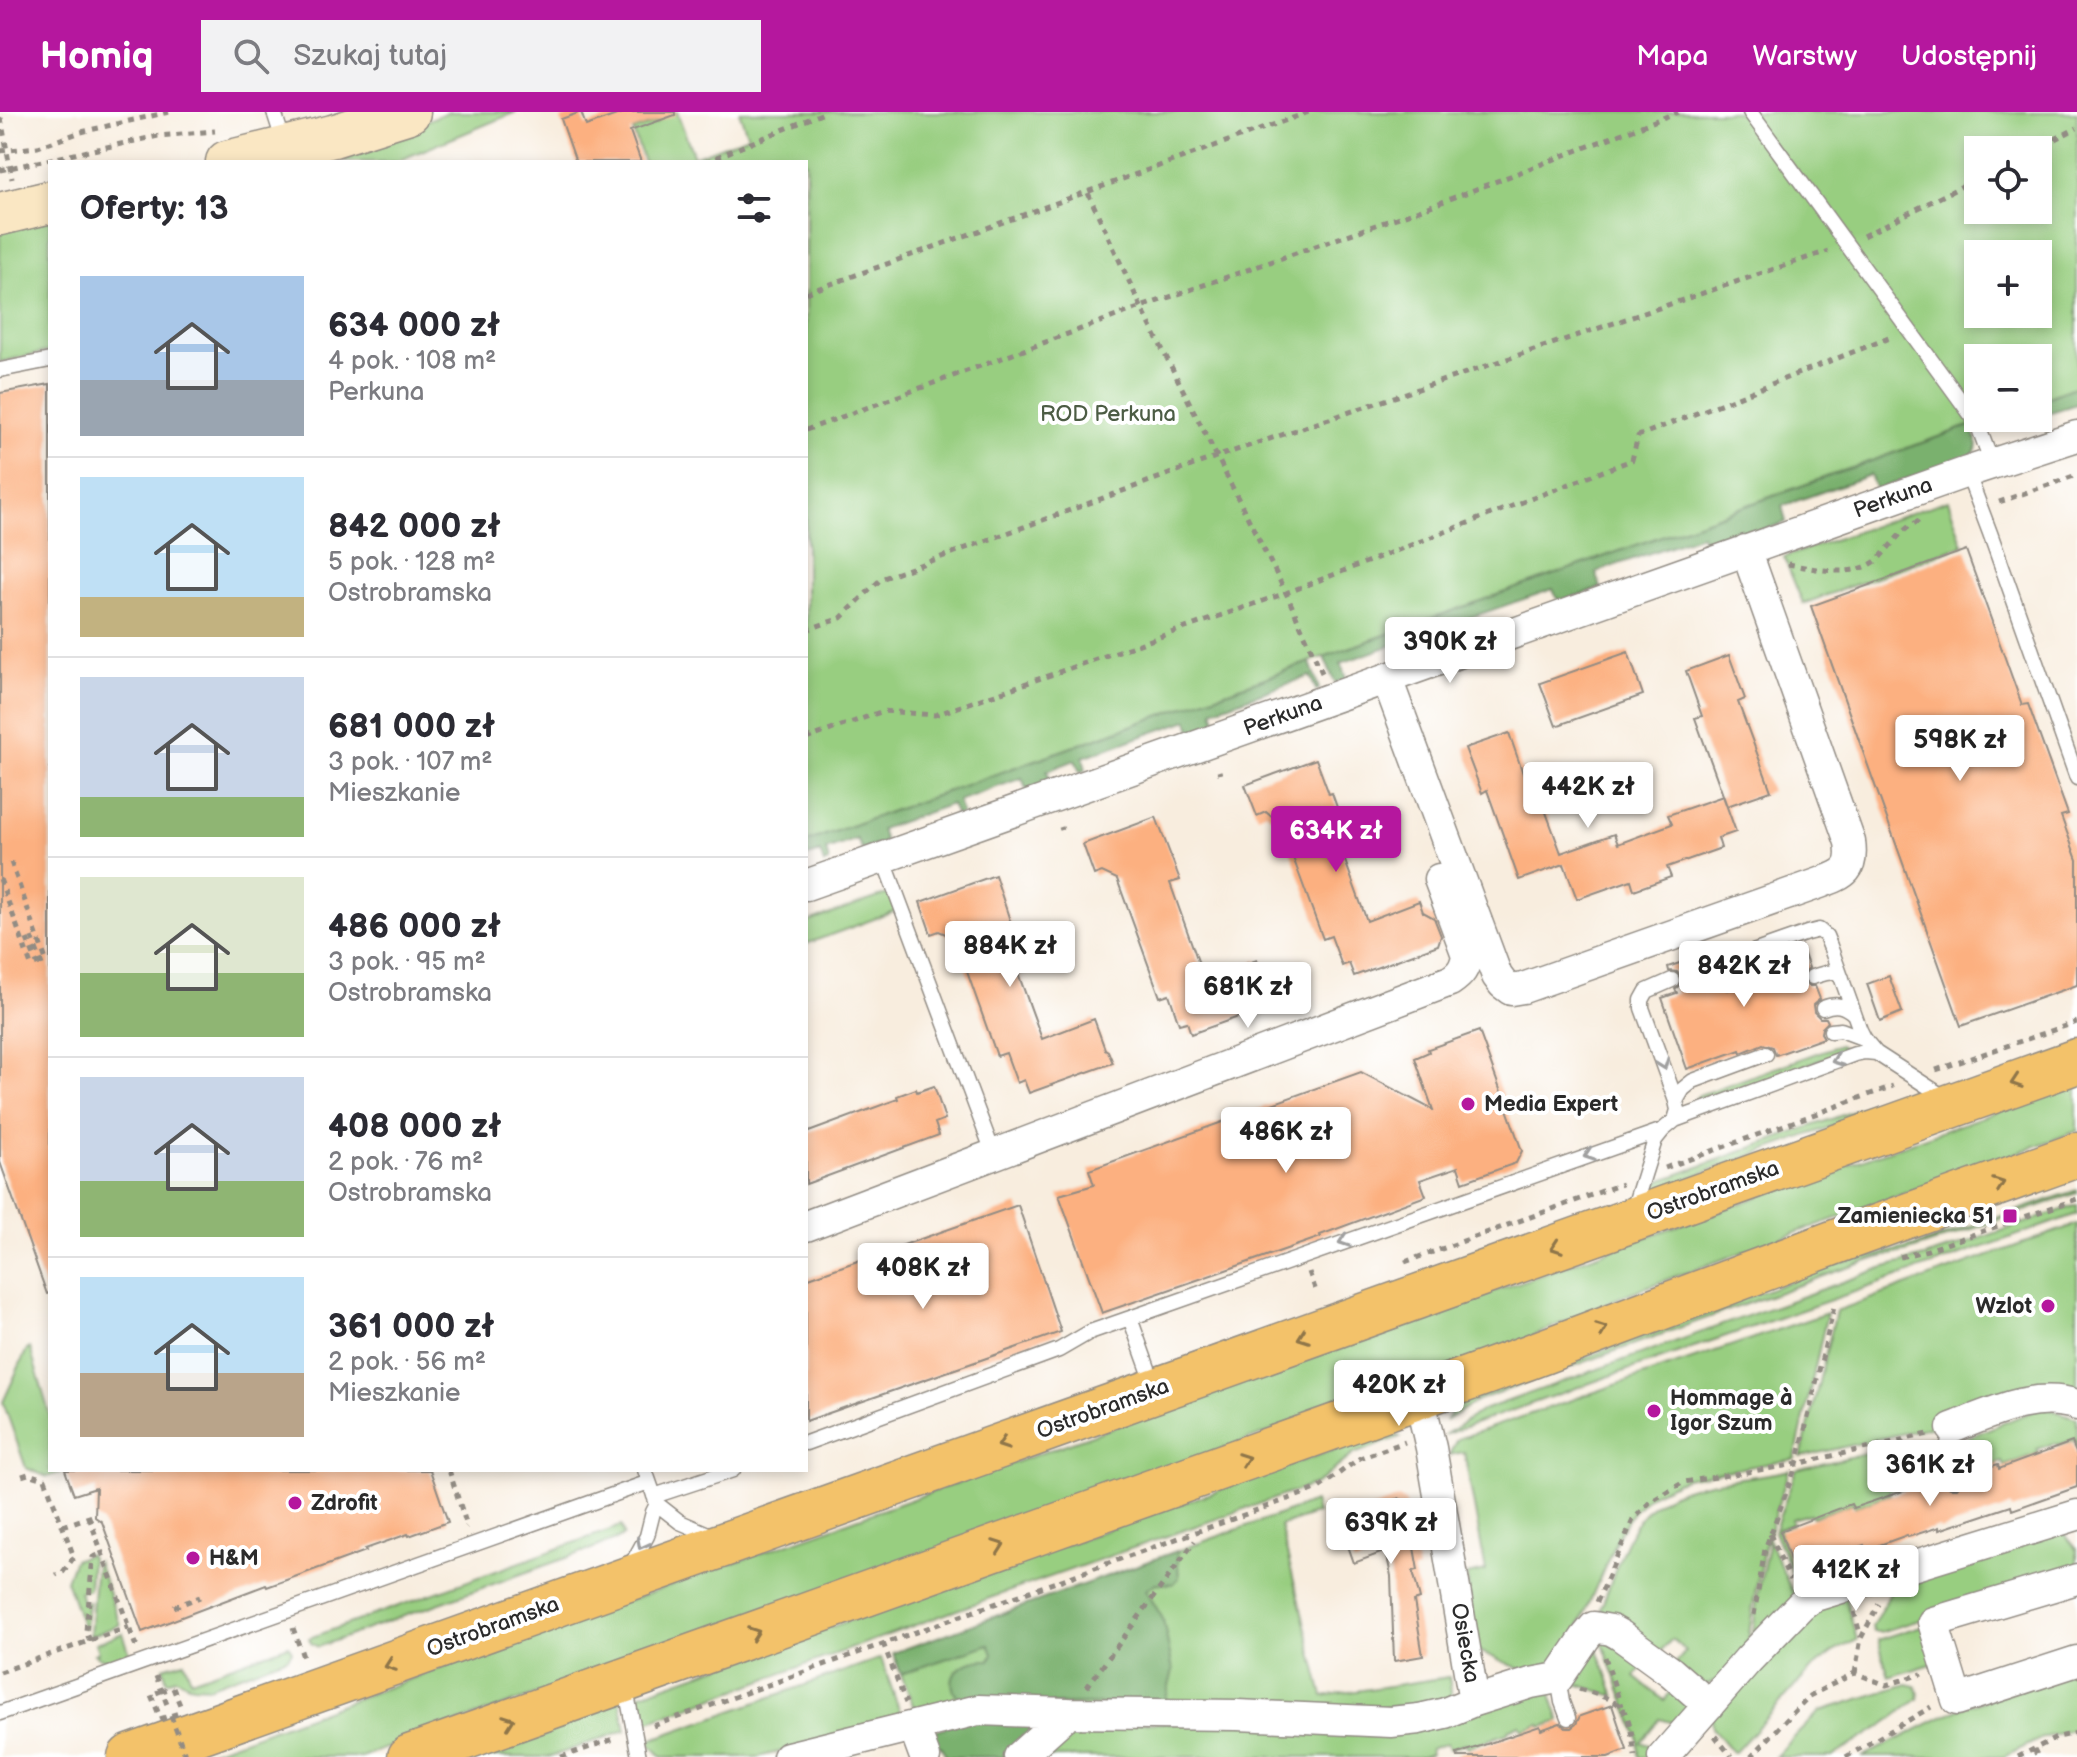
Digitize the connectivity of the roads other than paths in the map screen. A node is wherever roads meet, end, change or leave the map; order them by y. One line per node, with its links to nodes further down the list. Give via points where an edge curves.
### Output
1 (409, 112): 3 (street, via 333,136)
2 (1750, 112): 10 (lane, via 1977,423)
3 (284, 141): 4 (street)
4 (224, 146)
5 (6, 196): 6 (street)
6 (48, 202)
7 (48, 360): 8 (lane)
8 (0, 370)
9 (2077, 436): 10 (street, Perkuna)
10 (1980, 467): 11 (street, Perkuna); 13 (lane)
11 (1746, 550): 12 (street, Perkuna); 12 (street, via 1850,842 1849,867 1805,888 1511,990 1497,976)
12 (1378, 682): 14 (street, Perkuna); 32 (street, via 1467,955 1459,975)
13 (2077, 778)
14 (883, 858): 15 (street, Perkuna); 32 (lane)
15 (808, 884)
16 (1732, 959): 17 (lane); 19 (lane, via 1819,930); 21 (lane)
17 (1710, 967)
18 (1812, 977): 19 (lane, via 1835,972)
19 (1842, 978): 23 (lane)
20 (1672, 980): 30 (lane, one-way to 30, via 1647,991 1642,1000)
21 (1726, 980)
22 (1823, 1008): 23 (lane, via 1839,1005)
23 (1855, 1014): 25 (lane)
24 (1831, 1031): 25 (lane)
25 (1865, 1040): 26 (lane)
26 (1876, 1053): 29 (lane); 31 (lane, one-way to 31, via 1855,1054)
27 (1755, 1056): 30 (lane, via 1693,1081)
28 (2077, 1061): 29 (main road, Ostrobramska, one-way to 29)
29 (1958, 1083): 34 (main road, Ostrobramska)
30 (1676, 1101): 31 (lane, via 1678,1110)
31 (1669, 1125): 34 (lane, via 1651,1148 1646,1170); 36 (lane, one-way to 36)
32 (994, 1155): 35 (street)
33 (2077, 1155): 39 (main road, one-way to 33, via 1529,1357)
34 (1616, 1206): 37 (main road, Ostrobramska, one-way to 37)
35 (808, 1225)
36 (1130, 1318): 37 (lane); 41 (lane, via 1059,1350)
37 (1156, 1391): 46 (main road, Ostrobramska, one-way to 46)
38 (2077, 1405): 40 (street, via 2045,1400 2002,1408)
39 (1423, 1414): 50 (main road, one-way to 39); 52 (street, Osiecka)
40 (1952, 1428): 43 (lane, via 1947,1460)
41 (808, 1442)
42 (724, 1472): 44 (lane)
43 (1953, 1479)
44 (651, 1488): 46 (lane, via 680,1522); 48 (lane, one-way to 48, via 647,1536); 54 (lane)
45 (2077, 1515): 53 (street, via 1812,1597)
46 (727, 1542): 48 (main road, Ostrobramska)
47 (2077, 1579): 49 (street, via 1933,1622 1957,1700)
48 (621, 1581): 58 (main road, Ostrobramska, one-way to 58)
49 (2077, 1661)
50 (624, 1679): 59 (main road, one-way to 50); 60 (lane)
51 (1558, 1680): 52 (street); 53 (street, via 1594,1627 1620,1635); 56 (lane)
52 (1474, 1701): 55 (street, via 1445,1713 1391,1722)
53 (1709, 1705): 64 (street)
54 (0, 1713)
55 (1068, 1713): 57 (street, via 978,1710); 63 (street)
56 (1568, 1718)
57 (914, 1727): 61 (street); 62 (street)
58 (130, 1757)
59 (410, 1757)
60 (639, 1757)
61 (788, 1757)
62 (925, 1757)
63 (1019, 1757)
64 (1663, 1757)

